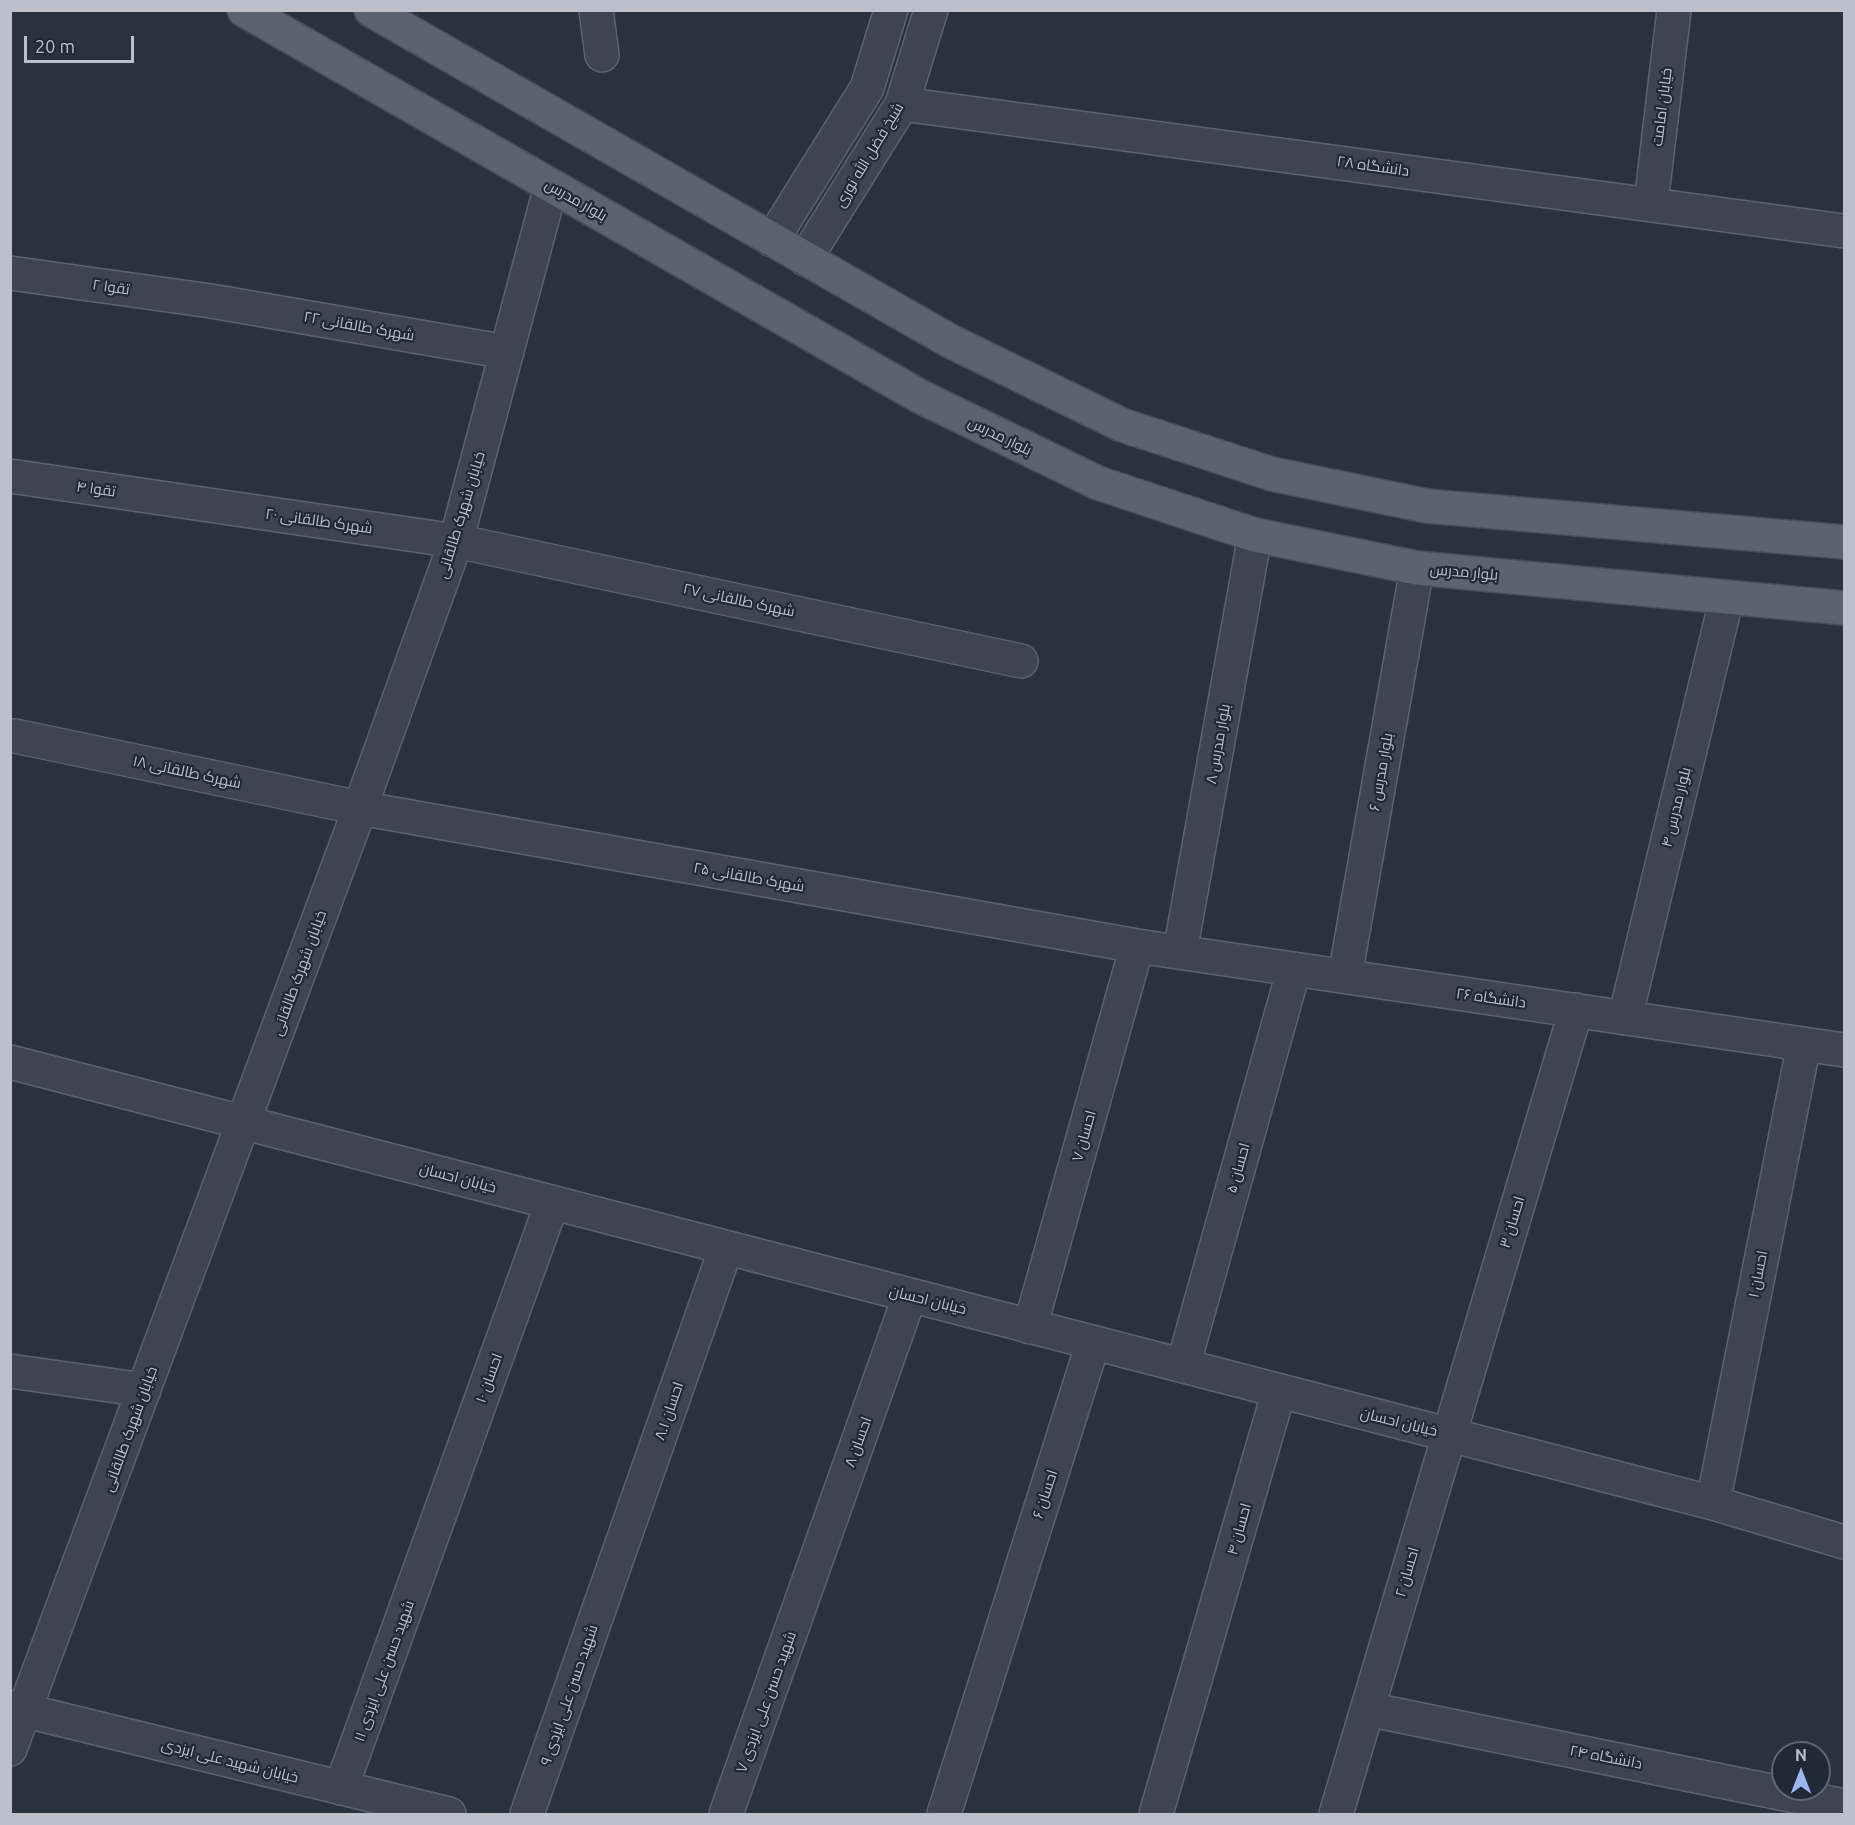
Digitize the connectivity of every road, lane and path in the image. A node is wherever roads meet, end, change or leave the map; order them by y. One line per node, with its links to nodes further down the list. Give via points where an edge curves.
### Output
1 (244, 10): 9 (main road, بلوار مدرس)
2 (371, 10): 12 (main road)
3 (596, 10): 7 (street)
4 (891, 10): 12 (street, via 867,88)
5 (931, 10): 8 (street, شیخ فضل الله نوری)
6 (1674, 10): 10 (street, خیابان امامت)
7 (602, 55)
8 (902, 104): 10 (street, دانشگاه ۲۸); 13 (street, شیخ فضل الله نوری)
9 (551, 186): 16 (street, خیابان شهرک طالقانی); 19 (main road, بلوار مدرس, via 921,398 1098,483)
10 (1651, 203): 11 (street, دانشگاه ۲۸)
11 (1845, 231)
12 (772, 240): 13 (main road)
13 (806, 259): 21 (main road, via 950,341 1122,425 1272,474 1426,506)
14 (10, 273): 15 (street, تقوا ۲)
15 (211, 301): 16 (street, شهرک طالقانی ۲۲)
16 (507, 352): 20 (street, خیابان شهرک طالقانی)
17 (10, 476): 18 (street, تقوا ۴)
18 (182, 501): 20 (street, شهرک طالقانی ۲۰)
19 (1256, 535): 22 (main road, بلوار مدرس); 29 (street, بلوار مدرس ۸)
20 (456, 541): 25 (street, شهرک طالقانی ۲۷); 27 (street, خیابان شهرک طالقانی)
21 (1845, 542)
22 (1417, 568): 23 (main road, بلوار مدرس); 31 (street, بلوار مدرس ۶)
23 (1727, 597): 24 (main road, بلوار مدرس); 33 (street, بلوار مدرس ۴)
24 (1845, 608)
25 (1021, 661)
26 (15, 736): 27 (street, شهرک طالقانی ۱۸)
27 (360, 808): 28 (street, شهرک طالقانی ۲۵); 37 (street, خیابان شهرک طالقانی)
28 (1137, 946): 29 (street, دانشگاه ۲۶); 41 (street, احسان ۷)
29 (1180, 952): 30 (street, دانشگاه ۲۶)
30 (1294, 969): 31 (street, دانشگاه ۲۶); 43 (street, احسان ۵)
31 (1345, 976): 32 (street, دانشگاه ۲۶)
32 (1576, 1010): 33 (street, دانشگاه ۲۶); 47 (street, احسان ۳)
33 (1625, 1018): 34 (street, دانشگاه ۲۶)
34 (1804, 1044): 35 (street, دانشگاه ۲۶); 48 (street, احسان ۱)
35 (1845, 1050)
36 (10, 1062): 37 (street, خیابان احسان)
37 (244, 1122): 38 (street, خیابان احسان); 45 (street, خیابان شهرک طالقانی)
38 (552, 1203): 39 (street, خیابان احسان); 50 (street, احسان ۱۰)
39 (726, 1248): 40 (street, خیابان احسان); 51 (street, احسان ۸.۱)
40 (910, 1295): 41 (street, خیابان احسان); 52 (street, احسان ۸)
41 (1030, 1327): 42 (street, خیابان احسان)
42 (1093, 1343): 43 (street, خیابان احسان); 62 (street, احسان ۶)
43 (1183, 1366): 46 (street, خیابان احسان)
44 (10, 1371): 45 (street)
45 (144, 1390): 53 (street, خیابان شهرک طالقانی)
46 (1279, 1391): 47 (street, خیابان احسان); 63 (street, احسان ۴)
47 (1448, 1434): 48 (street, خیابان احسان); 54 (street, احسان ۲)
48 (1713, 1503): 49 (street, خیابان احسان)
49 (1845, 1542)
50 (426, 1553): 56 (street, شهید حسن علی ایزدی ۱۱)
51 (611, 1575): 60 (street, شهید حسن علی ایزدی ۹)
52 (806, 1588): 61 (street, شهید حسن علی ایزدی ۷)
53 (18, 1709): 55 (street, خیابان شهرک طالقانی); 56 (street, خیابان شهید علی ایزدی)
54 (1367, 1709): 57 (street, دانشگاه ۲۴); 64 (street, احسان ۲)
55 (10, 1749)
56 (341, 1788): 58 (street, خیابان شهید علی ایزدی)
57 (1845, 1806)
58 (392, 1808): 59 (street, خیابان شهید علی ایزدی)
59 (450, 1815)
60 (527, 1815)
61 (726, 1815)
62 (944, 1815)
63 (1156, 1815)
64 (1336, 1815)

